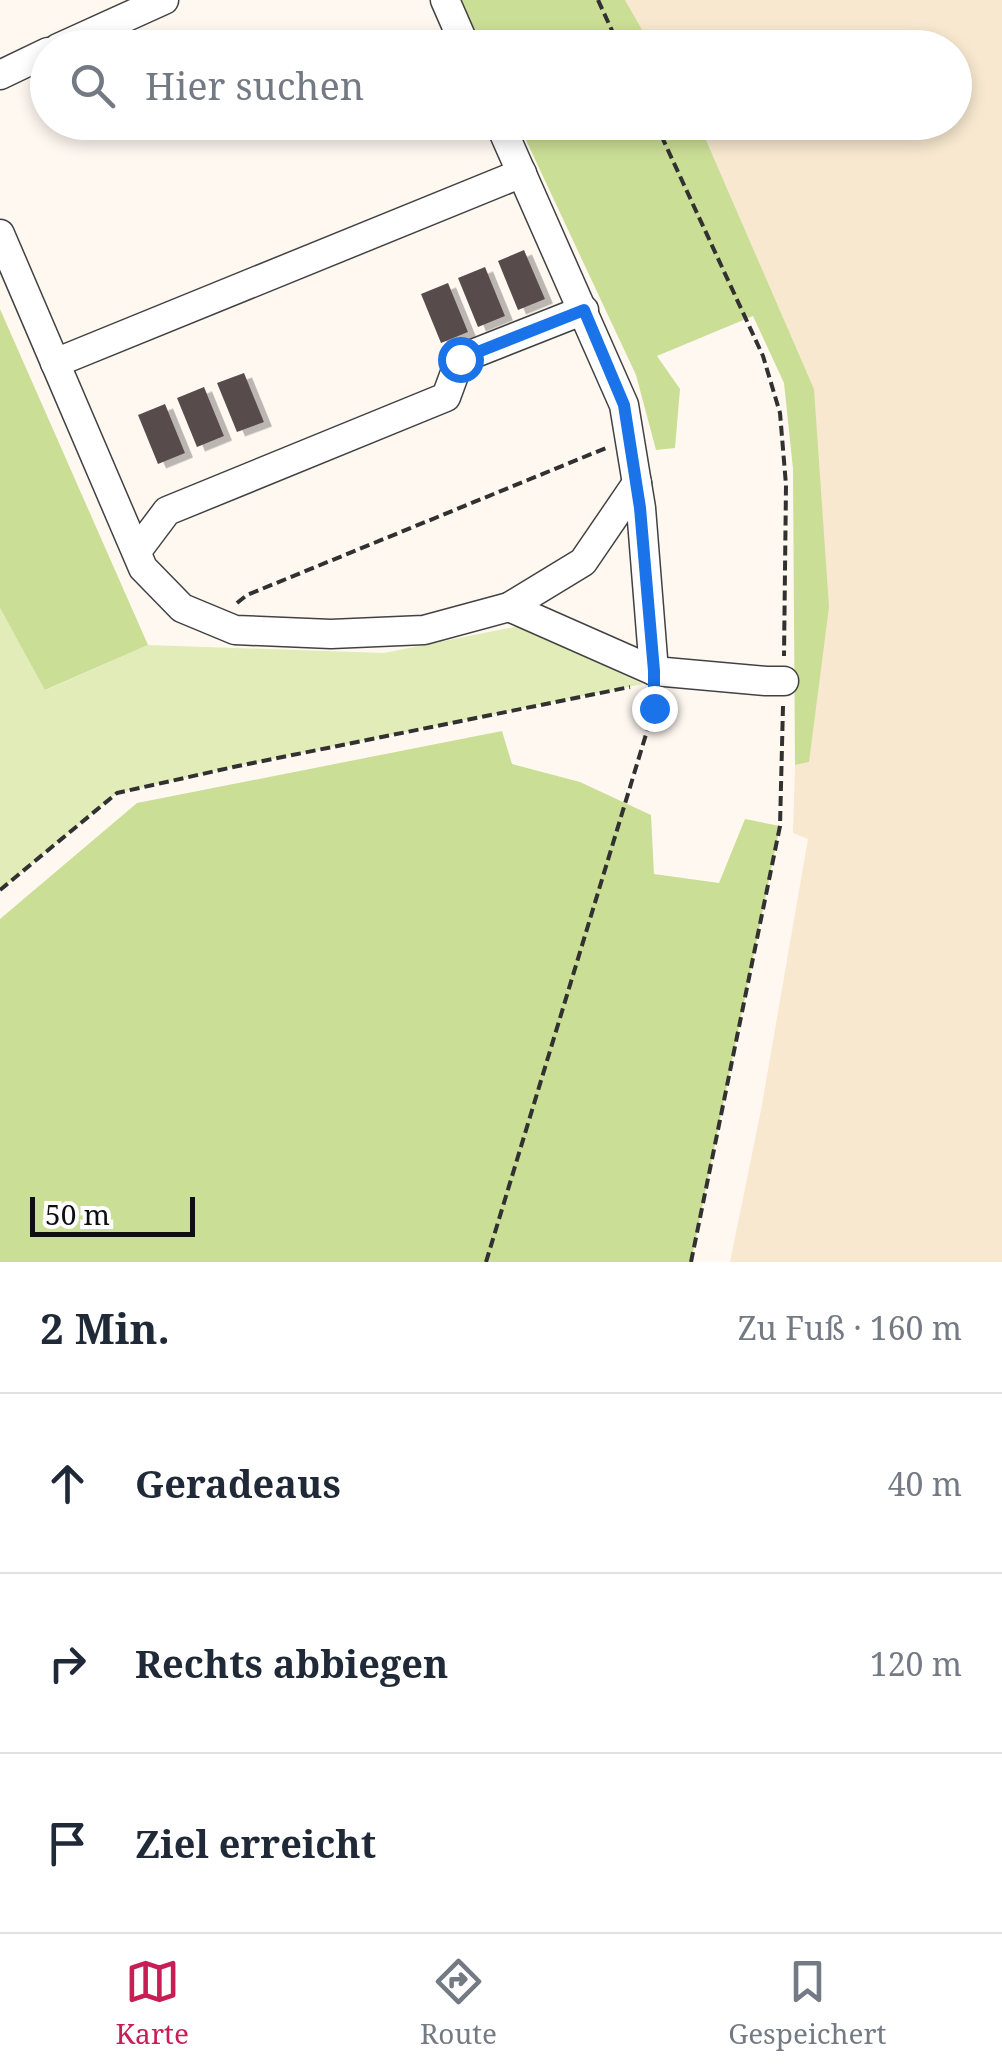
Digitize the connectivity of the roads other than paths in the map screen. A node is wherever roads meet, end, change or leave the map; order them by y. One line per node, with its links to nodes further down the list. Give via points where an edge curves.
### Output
1 (164, 0): 3 (lane)
2 (444, 0): 4 (lane)
3 (98, 30)
4 (458, 30)
5 (30, 61): 6 (lane)
6 (0, 75)
7 (507, 140): 8 (lane)
8 (522, 173): 10 (lane); 11 (lane)
9 (0, 234): 11 (lane)
10 (584, 310): 12 (lane, via 624,405); 13 (lane, via 460,359 446,397 167,511)
11 (55, 363): 13 (lane)
12 (637, 483): 14 (lane, via 583,562); 15 (lane)
13 (137, 550): 14 (lane, via 143,568 182,608 234,630 424,630)
14 (509, 607): 15 (lane)
15 (654, 671): 16 (lane)
16 (784, 681)

